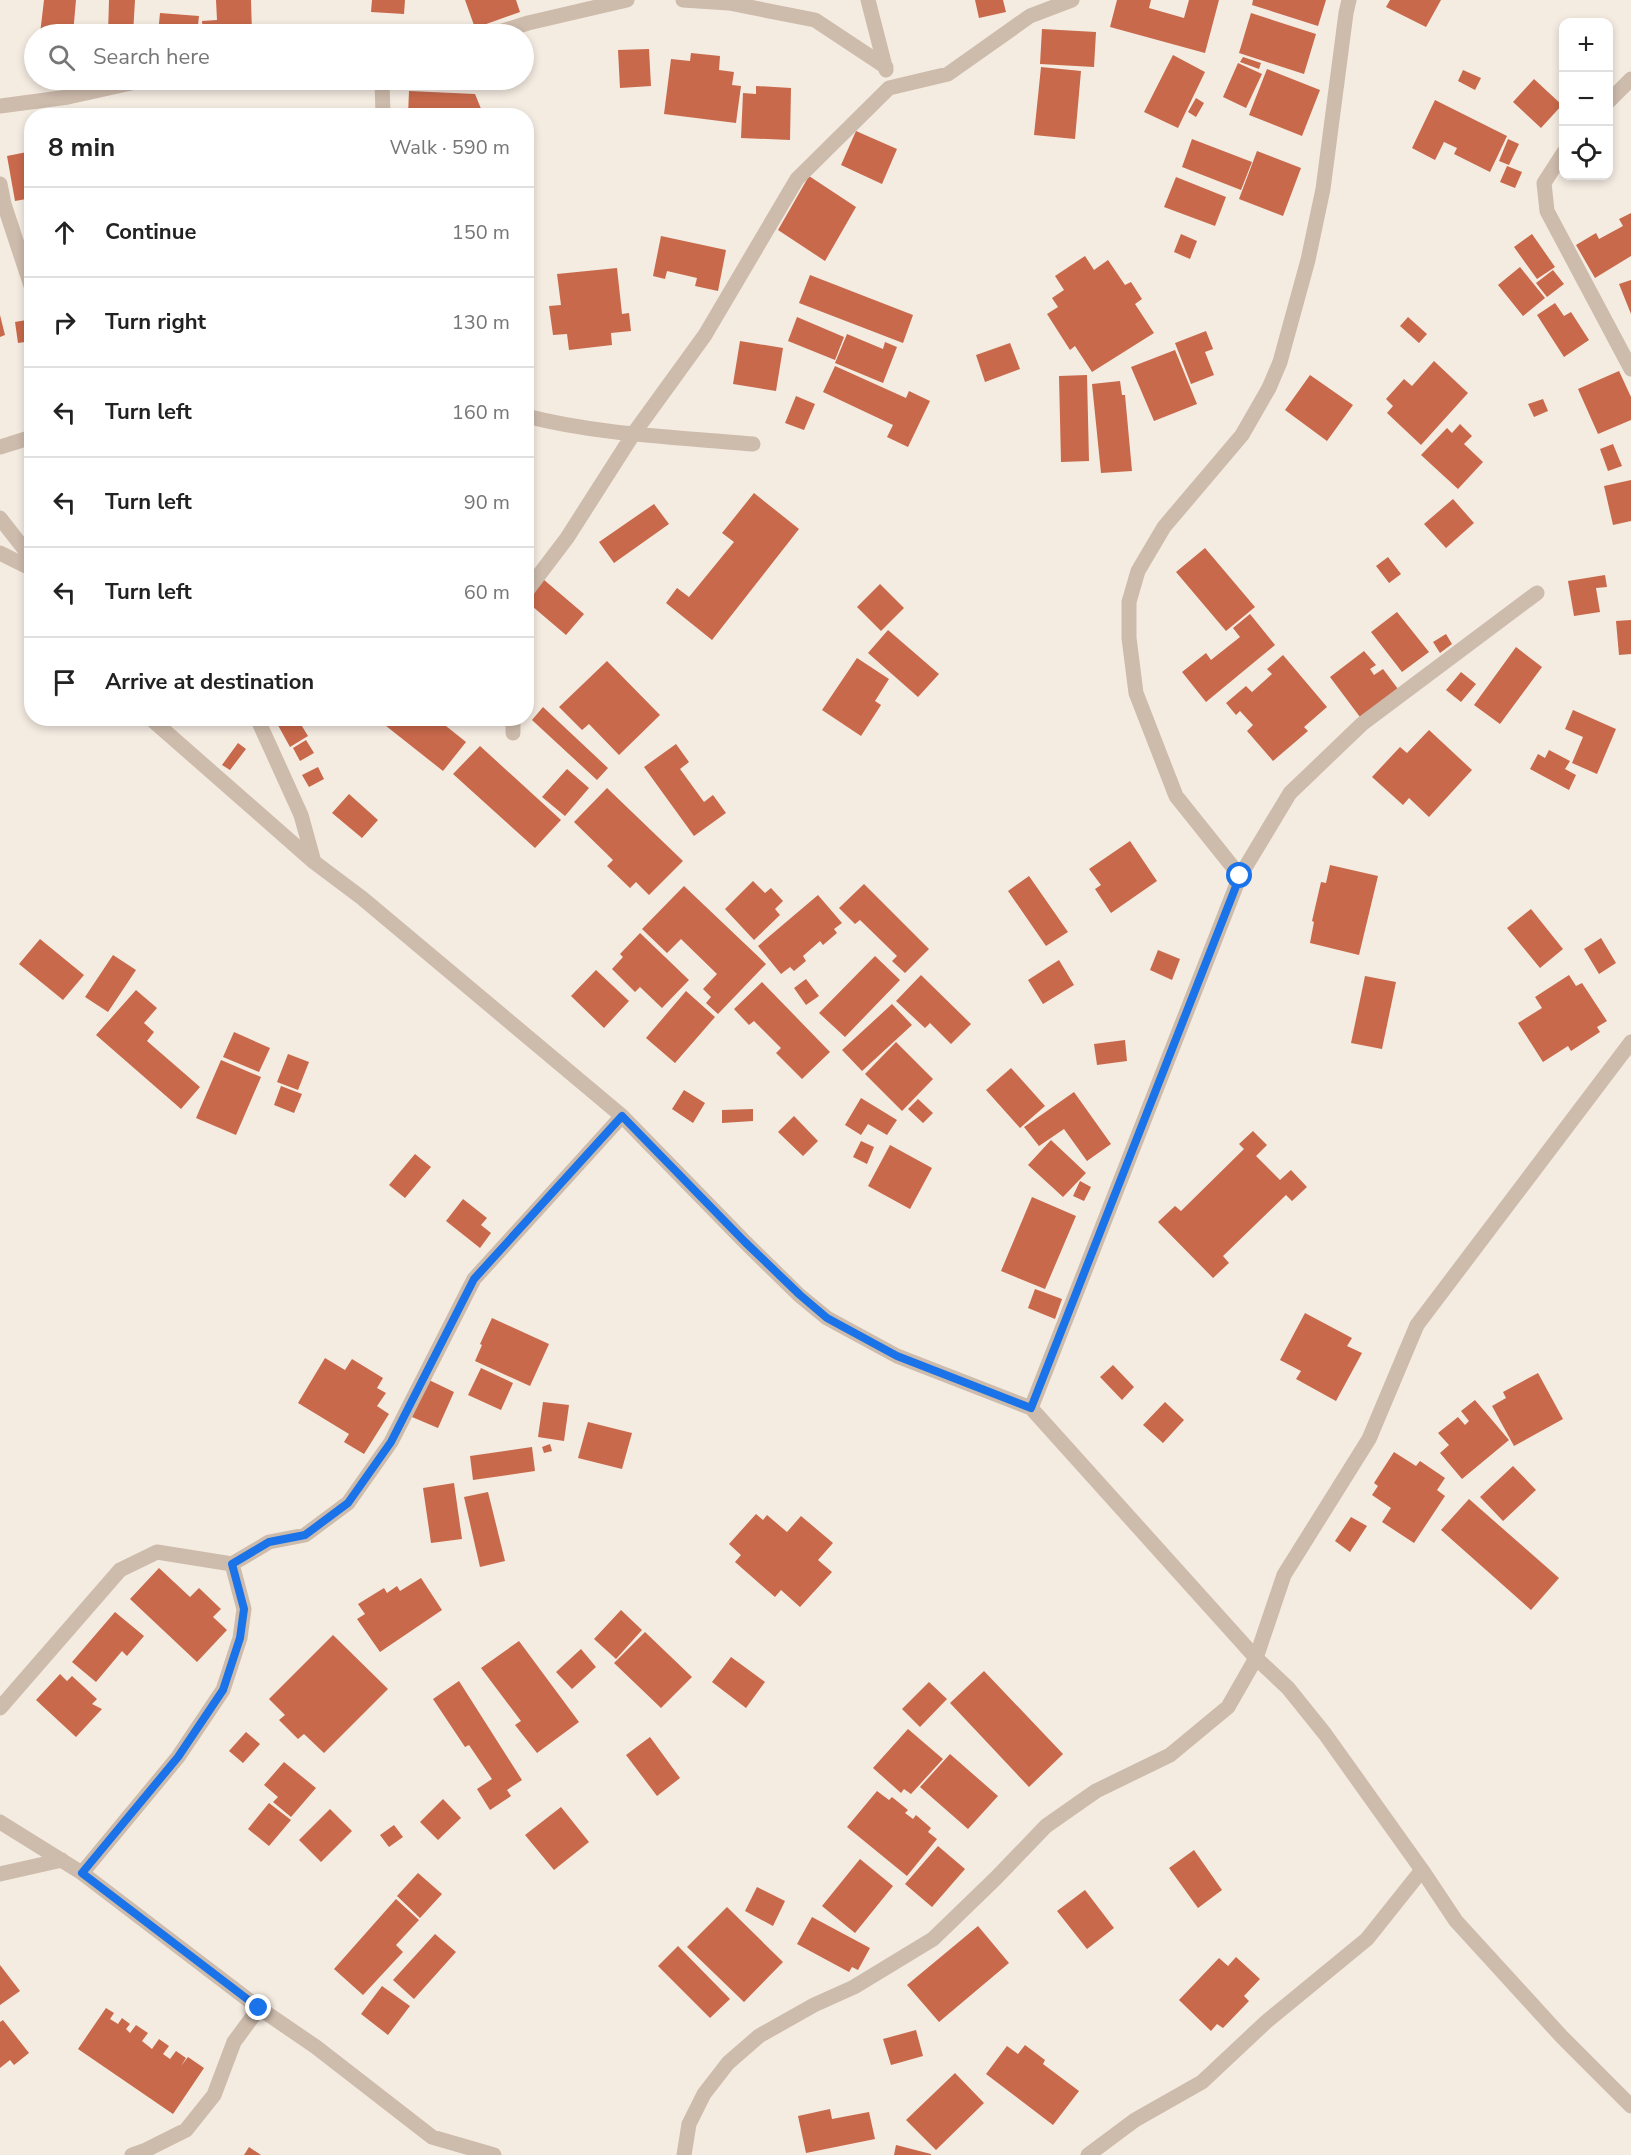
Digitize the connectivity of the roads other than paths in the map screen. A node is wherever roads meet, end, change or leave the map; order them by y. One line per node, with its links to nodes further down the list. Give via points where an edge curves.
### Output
1 (627, 0): 6 (street)
2 (683, 0): 7 (street, via 729,3 815,20)
3 (868, 0): 7 (street)
4 (1072, 0): 9 (street, via 1030,16 948,74)
5 (1349, 0): 33 (street, via 1323,189 1280,362 1242,435 1164,527 1138,571 1129,602 1129,638 1137,693 1176,796)
6 (525, 24)
7 (885, 67): 9 (street)
8 (1631, 79): 12 (street)
9 (889, 88): 20 (street, via 797,179 705,335)
10 (100, 90): 13 (street)
11 (382, 90): 14 (street)
12 (1613, 97)
13 (0, 106)
14 (383, 108)
15 (1559, 159): 18 (street, via 1544,183 1547,211)
16 (0, 184): 17 (street)
17 (24, 264)
18 (1631, 369)
19 (534, 418): 20 (street)
20 (634, 433): 22 (street); 28 (street, via 567,538)
21 (24, 440): 23 (street)
22 (753, 444)
23 (0, 447)
24 (0, 518): 25 (street)
25 (24, 549)
26 (0, 553): 27 (street)
27 (24, 564)
28 (534, 581)
29 (1537, 592): 33 (street, via 1346,739 1290,793)
30 (159, 726): 32 (street)
31 (261, 726): 32 (street, via 301,815)
32 (314, 862): 35 (street)
33 (1240, 876): 36 (street)
34 (1631, 1042): 38 (street, via 1417,1325 1369,1439 1284,1575)
35 (622, 1116): 36 (street, via 745,1242 827,1318 897,1356); 37 (street, via 474,1279 391,1442 348,1503 305,1535 269,1542)
36 (1031, 1408): 38 (street)
37 (232, 1564): 39 (street, via 157,1552 120,1570); 43 (street, via 244,1609 240,1638 223,1690 178,1757)
38 (1256, 1658): 42 (street, via 1288,1688 1325,1734); 49 (street, via 1228,1707 1170,1755 1096,1791 1046,1826 933,1939 854,1987 759,2036 728,2063 704,2094 689,2124)
39 (0, 1708)
40 (0, 1822): 41 (street)
41 (62, 1860): 43 (street); 44 (street)
42 (1422, 1870): 46 (street, via 1456,1921); 50 (street, via 1367,1939 1266,2022 1202,2082 1135,2120)
43 (82, 1873): 45 (street)
44 (0, 1874)
45 (259, 2008): 47 (street, via 234,2042 214,2095 186,2130); 48 (street, via 432,2137)
46 (1631, 2106)
47 (132, 2155)
48 (494, 2155)
49 (684, 2155)
50 (1088, 2155)

